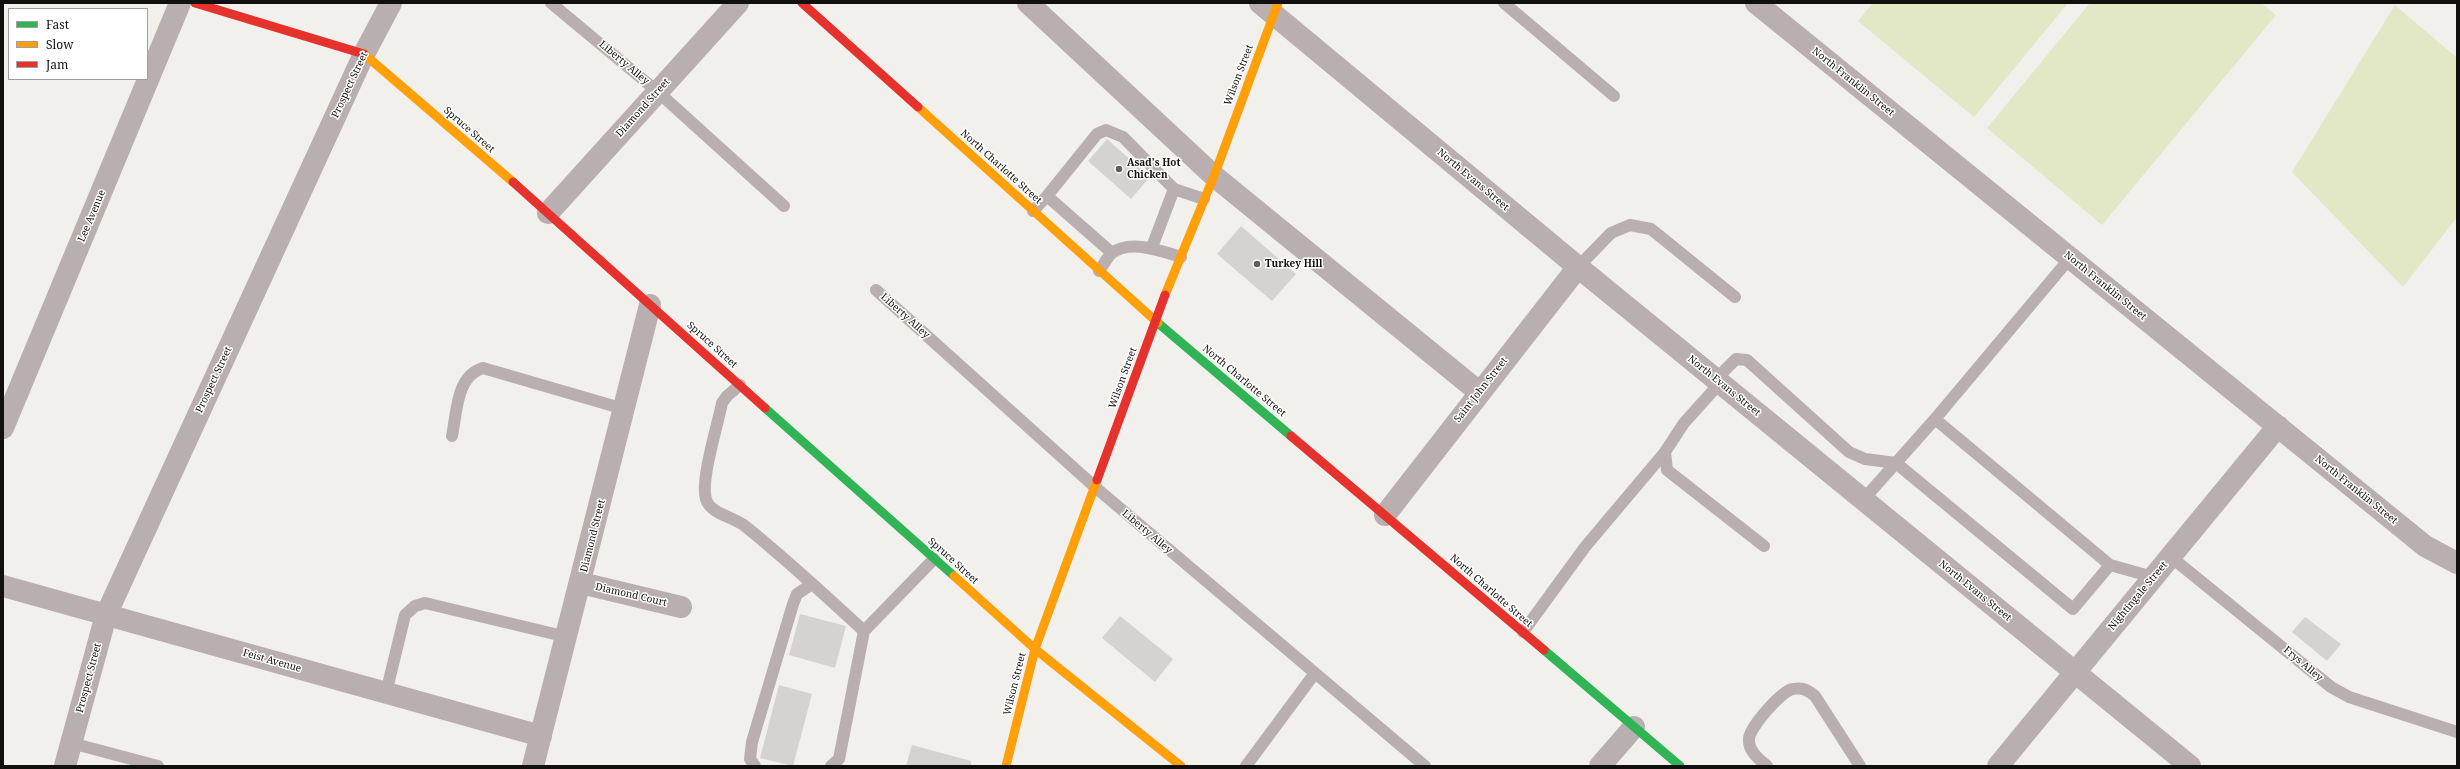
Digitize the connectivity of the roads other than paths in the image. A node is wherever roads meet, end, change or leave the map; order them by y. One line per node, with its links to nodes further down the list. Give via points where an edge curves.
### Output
1 (180, 3): 13 (street, Lee Avenue)
2 (195, 3): 11 (street, Spruce Street)
3 (391, 3): 11 (street, Prospect Street)
4 (551, 3): 14 (lane, Liberty Alley)
5 (738, 3): 14 (street, Diamond Street)
6 (802, 3): 21 (street, North Charlotte Street)
7 (1028, 3): 16 (street)
8 (1504, 3): 15 (lane)
9 (1756, 3): 26 (street, North Franklin Street)
10 (1271, 7): 16 (street, Wilson Street); 27 (street, North Evans Street)
11 (364, 54): 22 (street, Spruce Street); 56 (street, Prospect Street)
12 (148, 80): 39 (street, Lee Avenue)
13 (148, 80)
14 (658, 92): 20 (lane, Liberty Alley); 22 (street, Diamond Street)
15 (1614, 96)
16 (1214, 176): 19 (street, Wilson Street); 35 (street)
17 (1174, 190): 18 (lane, via 1123,137 1106,130 1097,134); 19 (lane); 23 (lane)
18 (1048, 196): 21 (lane); 24 (lane)
19 (1204, 199): 25 (street, Wilson Street)
20 (784, 206)
21 (1033, 211): 28 (street, North Charlotte Street)
22 (548, 213): 31 (street, Spruce Street)
23 (1152, 248): 24 (lane, via 1128,248); 25 (lane)
24 (1112, 253): 28 (lane)
25 (1181, 257): 32 (street, Wilson Street)
26 (2070, 258): 37 (lane); 38 (street, North Franklin Street)
27 (1578, 267): 30 (lane, via 1611,233 1630,225 1651,230); 33 (street, North Evans Street); 35 (street, Saint John Street)
28 (1099, 271): 32 (street, North Charlotte Street)
29 (876, 290): 43 (lane, Liberty Alley)
30 (1735, 297)
31 (650, 305): 34 (street, Spruce Street); 36 (street, Diamond Street)
32 (1155, 321): 43 (street, Wilson Street); 45 (street, North Charlotte Street)
33 (1718, 381): 41 (lane, via 1684,423); 42 (lane, via 1736,359 1747,360 1850,452 1865,459); 44 (street, North Evans Street)
34 (740, 385): 48 (street, Spruce Street); 53 (lane, via 722,403 705,483 705,499 710,507 740,522)
35 (1479, 392): 45 (street, Saint John Street)
36 (624, 409): 40 (lane, via 483,368 473,370 464,381); 52 (street, Diamond Street)
37 (1935, 419): 42 (lane); 50 (lane)
38 (2278, 426): 47 (street, Nightingale Street); 49 (street, North Franklin Street, via 2424,546)
39 (3, 428)
40 (452, 436)
41 (1665, 452): 46 (lane, via 1666,470); 58 (lane, via 1585,548)
42 (1896, 462): 44 (lane); 50 (lane, via 2073,609)
43 (1095, 487): 60 (street, Wilson Street); 62 (lane, Liberty Alley)
44 (1863, 500): 61 (street, North Evans Street)
45 (1385, 515): 58 (street, North Charlotte Street)
46 (1764, 546)
47 (2171, 557): 51 (street, Nightingale Street); 65 (lane, Frys Alley, via 2331,688 2349,697)
48 (934, 559): 57 (lane); 60 (street, Spruce Street)
49 (2457, 563)
50 (2110, 565): 51 (lane)
51 (2153, 578): 61 (street, Nightingale Street)
52 (581, 583): 55 (street, Diamond Court); 59 (street, Diamond Street)
53 (812, 584): 57 (lane); 71 (lane, via 797,594 793,604 752,742 750,759)
54 (3, 586): 56 (street, Feist Avenue)
55 (681, 607)
56 (106, 615): 63 (street, Feist Avenue); 67 (street, Prospect Street)
57 (864, 631): 72 (lane, via 839,759)
58 (1522, 632): 64 (street, North Charlotte Street)
59 (567, 636): 63 (lane, via 425,603 415,606 405,615); 66 (street, Diamond Street)
60 (1035, 649): 73 (street, Wilson Street); 74 (street, Spruce Street)
61 (2075, 672): 81 (street, Nightingale Street); 82 (street, North Evans Street)
62 (1315, 673): 75 (lane); 76 (lane, Liberty Alley)
63 (386, 693): 66 (street, Feist Avenue)
64 (1634, 727): 77 (street); 78 (street, North Charlotte Street)
65 (2457, 732)
66 (540, 736): 70 (street, Diamond Street)
67 (71, 743): 68 (street, Prospect Street); 69 (lane)
68 (65, 766)
69 (158, 766)
70 (533, 766)
71 (755, 766)
72 (830, 766)
73 (1006, 766)
74 (1180, 766)
75 (1246, 766)
76 (1425, 766)
77 (1600, 766)
78 (1680, 766)
79 (1767, 766): 80 (lane, via 1752,752 1748,740 1751,729 1783,694 1791,689 1808,690 1815,696)
80 (1860, 766)
81 (1998, 766)
82 (2190, 766)

